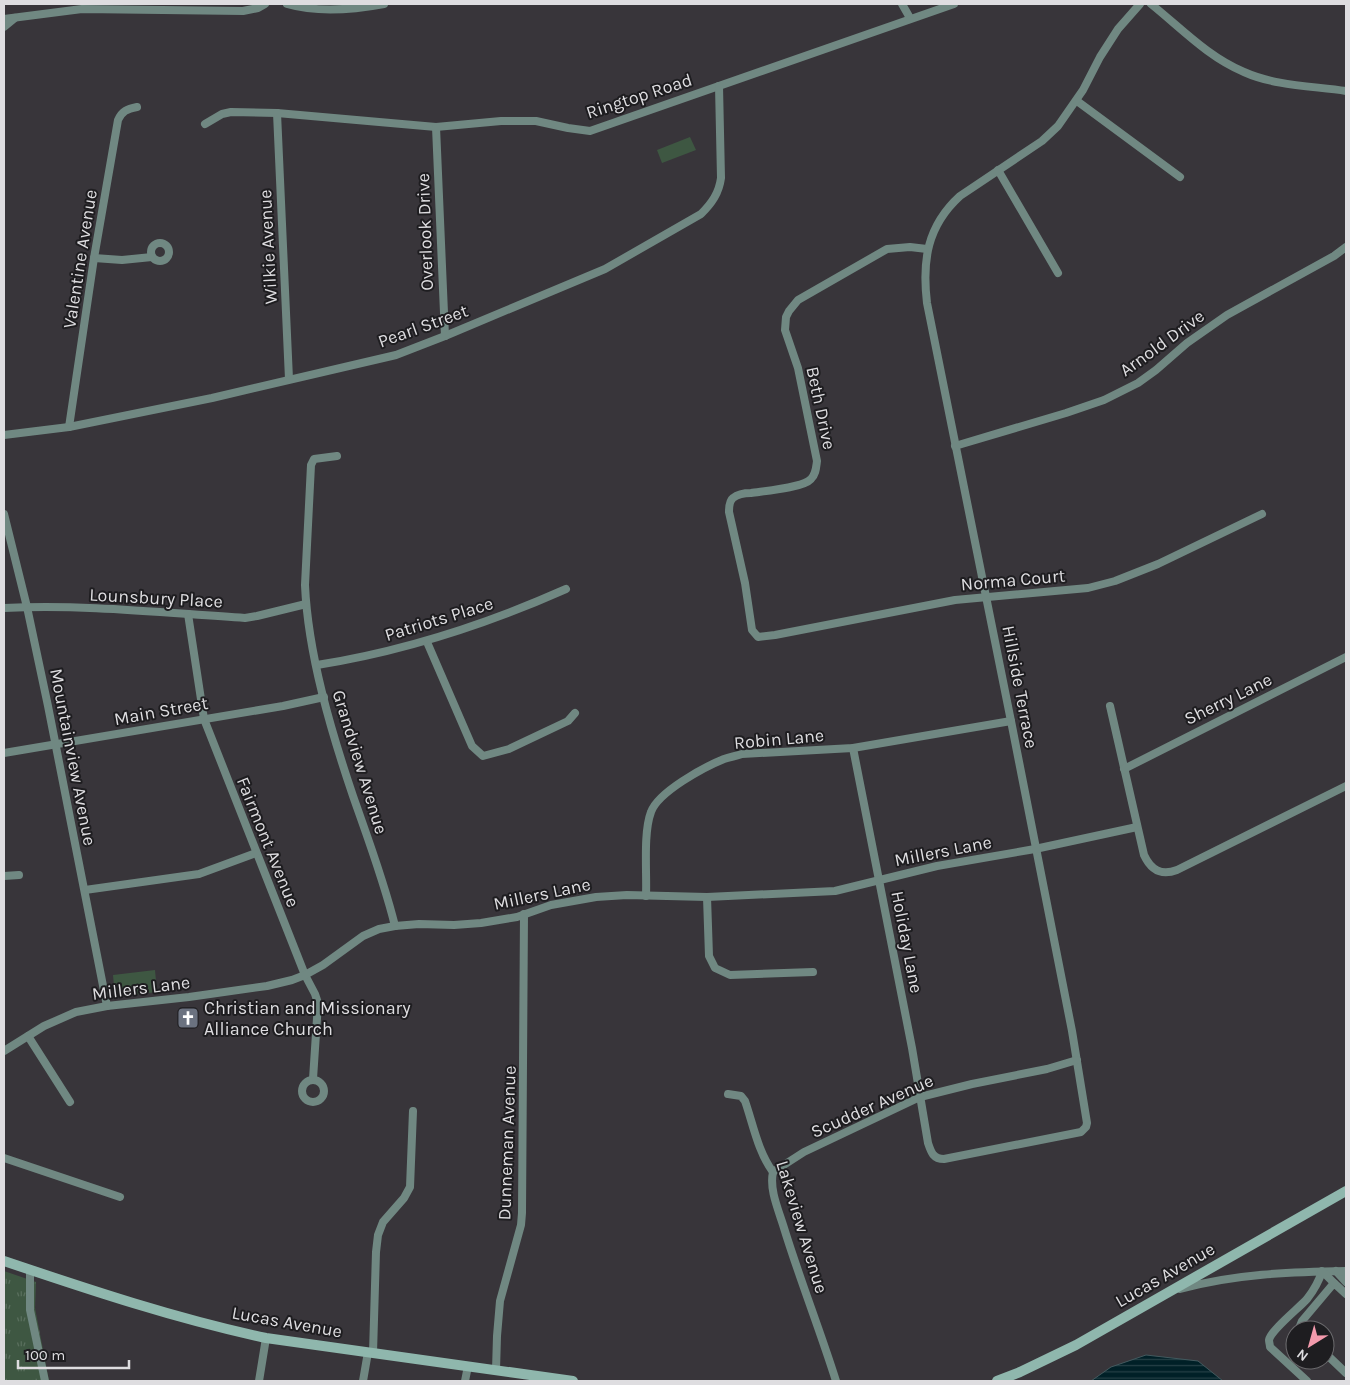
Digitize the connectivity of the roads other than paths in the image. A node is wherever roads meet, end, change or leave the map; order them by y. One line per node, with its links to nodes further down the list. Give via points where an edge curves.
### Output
1 (265, 4): 8 (street, via 243,11)
2 (287, 4): 3 (street, via 325,10)
3 (384, 4)
4 (902, 4): 10 (street)
5 (954, 4): 10 (street, Ringtop Road)
6 (1140, 4): 15 (street, Hillside Terrace, via 1100,56)
7 (1151, 4): 14 (street, via 1207,50 1244,73 1278,82)
8 (62, 8): 9 (street)
9 (15, 18): 11 (street); 12 (street)
10 (910, 18): 13 (street, Ringtop Road)
11 (4, 19)
12 (4, 27)
13 (719, 86): 19 (street, Ringtop Road, via 590,131 536,121); 27 (street, Pearl Street, via 720,188 713,202 701,214 605,269)
14 (1346, 91)
15 (1076, 101): 20 (street, Hillside Terrace, via 1042,141); 21 (street)
16 (137, 107): 25 (street, Valentine Avenue, via 121,113 118,120)
17 (277, 113): 18 (street, Ringtop Road, via 232,112); 19 (street, Ringtop Road); 28 (street, Wilkie Avenue)
18 (205, 124)
19 (436, 127): 27 (street, Overlook Drive)
20 (998, 170): 23 (street, Hillside Terrace, via 951,204 933,233); 26 (street)
21 (1180, 177)
22 (1346, 247): 31 (street, Arnold Drive, via 1227,315 1138,383 1066,414)
23 (928, 249): 31 (street, Hillside Terrace, via 924,280 927,303); 41 (street, Beth Drive, via 897,247 880,252 798,300 789,310 785,330 798,368 817,461 816,471 806,483 742,494 730,502 729,512)
24 (152, 257): 25 (street)
25 (94, 258): 29 (street, Valentine Avenue)
26 (1058, 273)
27 (445, 336): 28 (street, Pearl Street, via 396,355)
28 (289, 379): 29 (street, Pearl Street)
29 (69, 427): 30 (street, Pearl Street)
30 (4, 435)
31 (955, 446): 36 (street, Hillside Terrace)
32 (336, 456): 37 (street, Grandview Avenue, via 314,459 311,465)
33 (4, 514): 38 (street, Mountainview Avenue)
34 (1262, 514): 36 (street, Norma Court, via 1115,581 1088,588)
35 (566, 589): 42 (street, Patriots Place)
36 (986, 597): 41 (street, Norma Court, via 955,600 775,635 758,637); 49 (street, Hillside Terrace)
37 (306, 604): 40 (street, Lounsbury Place, via 245,618); 44 (street, Grandview Avenue)
38 (27, 607): 39 (street, Lounsbury Place); 40 (street, Lounsbury Place); 50 (street, Mountainview Avenue)
39 (4, 608)
40 (188, 614): 48 (street, Fairmont Avenue)
41 (754, 634)
42 (427, 642): 44 (street, Patriots Place); 47 (street, via 472,746 484,756 509,749 568,721)
43 (1346, 658): 53 (street, Sherry Lane)
44 (317, 666): 45 (street, Grandview Avenue)
45 (324, 697): 48 (street, Main Street); 65 (street, Grandview Avenue)
46 (1110, 706): 53 (street)
47 (575, 713)
48 (204, 719): 50 (street, Main Street); 57 (street, Fairmont Avenue)
49 (1011, 720): 51 (street, Robin Lane); 56 (street, Hillside Terrace)
50 (56, 744): 52 (street, Main Street); 61 (street, Mountainview Avenue)
51 (853, 748): 60 (street, Holiday Lane); 62 (street, Robin Lane, via 742,754 725,758 669,790 653,807 647,826)
52 (4, 753)
53 (1124, 769): 55 (street)
54 (1346, 786): 55 (street, via 1172,872 1155,871 1148,864)
55 (1137, 827): 56 (street, Millers Lane)
56 (1035, 848): 60 (street, Millers Lane); 71 (street, Hillside Terrace)
57 (256, 853): 61 (street, via 199,874); 67 (street, Fairmont Avenue)
58 (20, 875): 59 (street)
59 (4, 876)
60 (880, 879): 63 (street, Millers Lane, via 835,891); 74 (street, Holiday Lane)
61 (85, 890): 68 (street, Mountainview Avenue)
62 (646, 896): 63 (street, Millers Lane); 64 (street, Millers Lane, via 596,897 551,905)
63 (708, 896): 66 (street, via 709,956 716,968 730,975)
64 (524, 914): 65 (street, Millers Lane, via 481,923); 96 (street, Dunneman Avenue, via 522,1213 500,1301)
65 (395, 926): 67 (street, Millers Lane, via 364,936)
66 (813, 972)
67 (305, 975): 68 (street, Millers Lane, via 267,986); 72 (street, Fairmont Avenue, via 318,1003)
68 (107, 1006): 69 (street, Millers Lane, via 76,1012)
69 (28, 1036): 70 (street, Millers Lane); 75 (street)
70 (4, 1051)
71 (1077, 1060): 74 (street, Scudder Avenue); 77 (street, Hillside Terrace, via 1087,1123 1084,1129 944,1159 933,1155)
72 (313, 1079)
73 (728, 1094): 79 (street, Lakeview Avenue, via 741,1096 745,1101)
74 (920, 1097): 77 (street, Holiday Lane); 79 (street, Scudder Avenue, via 804,1152)
75 (70, 1102)
76 (413, 1111): 93 (street, via 410,1188 383,1222 378,1235)
77 (927, 1142)
78 (4, 1158): 81 (street)
79 (772, 1172): 103 (street, Lakeview Avenue, via 773,1193)
80 (1346, 1191): 89 (street, Lucas Avenue)
81 (120, 1196)
82 (4, 1261): 83 (street, Lucas Avenue)
83 (30, 1270): 92 (street, Lucas Avenue, via 148,1307); 98 (street, via 30,1310)
84 (1346, 1270): 86 (street)
85 (1322, 1271): 86 (street); 88 (street); 89 (street, via 1253,1275); 105 (street, via 1307,1299 1268,1341 1270,1348)
86 (1336, 1271): 87 (street)
87 (1346, 1282)
88 (1334, 1283): 90 (street); 91 (street)
89 (1173, 1290): 104 (street, Lucas Avenue, via 1076,1344)
90 (1346, 1294)
91 (1303, 1320)
92 (266, 1338): 93 (street, Lucas Avenue); 99 (street)
93 (370, 1352): 95 (street, Lucas Avenue); 100 (street)
94 (1335, 1363): 97 (street)
95 (468, 1366): 96 (street, Lucas Avenue); 101 (street)
96 (496, 1370): 102 (street, Lucas Avenue)
97 (1346, 1373)
98 (45, 1381)
99 (259, 1381)
100 (363, 1381)
101 (465, 1381)
102 (570, 1381)
103 (836, 1381)
104 (997, 1381)
105 (1307, 1381)

